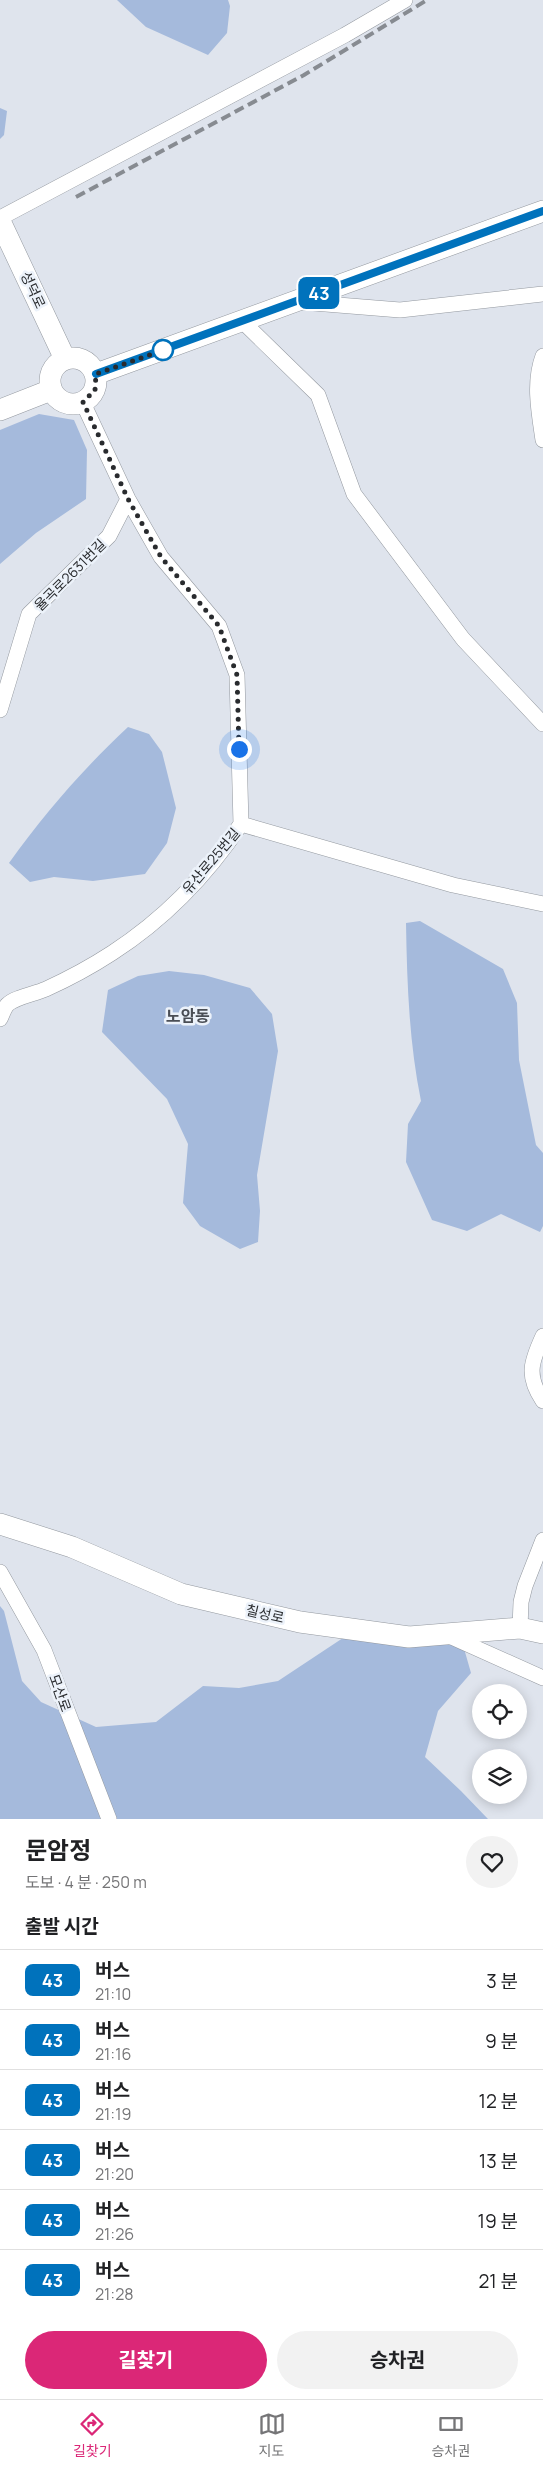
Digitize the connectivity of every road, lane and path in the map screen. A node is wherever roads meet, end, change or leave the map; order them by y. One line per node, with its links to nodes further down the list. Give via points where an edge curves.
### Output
1 (405, 0): 3 (street)
2 (543, 211): 5 (street)
3 (0, 220): 8 (street, 성덕로)
4 (543, 294): 5 (street, via 400,310)
5 (296, 302): 6 (street)
6 (242, 321): 9 (street); 16 (street, via 318,395 354,494 463,639)
7 (543, 356): 13 (street, via 538,388)
8 (65, 359): 9 (street, via 87,362); 10 (street, via 50,375)
9 (96, 374): 11 (street, via 95,390)
10 (51, 390): 11 (street, via 62,402); 12 (street)
11 (83, 402): 14 (street)
12 (0, 410)
13 (543, 440)
14 (128, 499): 15 (street, 율곡로2631번길, via 109,536 29,614); 17 (street, via 161,557 219,626 237,675)
15 (0, 710)
16 (543, 724)
17 (241, 824): 18 (street, 유산로25번길, via 453,885); 19 (street, 유산로25번길, via 174,906 147,928 112,953 46,989 8,1005)
18 (543, 904)
19 (0, 1019)
20 (543, 1336): 21 (street, via 532,1361 533,1386)
21 (543, 1401)
22 (0, 1524): 27 (street, 칠성로, via 72,1546 181,1594 300,1622 373,1634 409,1637)
23 (543, 1540): 25 (street, via 525,1586)
24 (0, 1572): 29 (street, 모산로, via 44,1650)
25 (520, 1628): 26 (street, 칠성로); 27 (street, 칠성로)
26 (543, 1634)
27 (447, 1635): 28 (street)
28 (543, 1678)
29 (109, 1819)

